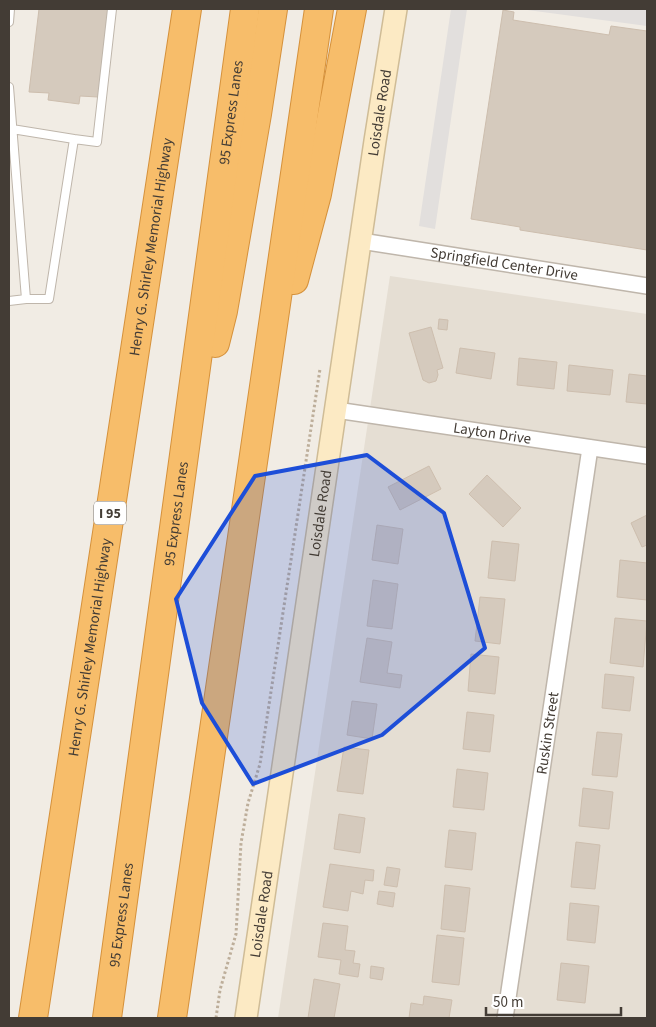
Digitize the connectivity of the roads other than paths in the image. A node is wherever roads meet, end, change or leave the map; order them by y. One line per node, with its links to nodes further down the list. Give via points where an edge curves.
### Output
1 (10, 9): 9 (lane)
2 (112, 9): 12 (lane, via 97,142)
3 (187, 9): 22 (highway, Henry G. Shirley Memorial Highway / I 95)
4 (245, 9): 20 (highway, 95 Express Lanes)
5 (273, 9): 20 (highway, via 223,311)
6 (319, 9): 17 (highway)
7 (352, 9): 17 (highway, via 310,223)
8 (396, 9): 13 (main road, Loisdale Road)
9 (9, 22)
10 (9, 87): 11 (lane)
11 (12, 129): 12 (lane); 15 (lane)
12 (74, 139): 15 (lane, via 49,299)
13 (361, 241): 14 (street, Springfield Center Drive); 18 (main road, Loisdale Road)
14 (647, 286)
15 (26, 298): 16 (lane)
16 (9, 300)
17 (265, 380): 24 (highway)
18 (336, 410): 19 (street, Layton Drive); 25 (main road, Loisdale Road)
19 (590, 448): 21 (street, Layton Drive); 26 (street, Ruskin Street)
20 (186, 454): 23 (highway, 95 Express Lanes)
21 (647, 456)
22 (34, 1018)
23 (107, 1018)
24 (172, 1018)
25 (246, 1018)
26 (505, 1018)

